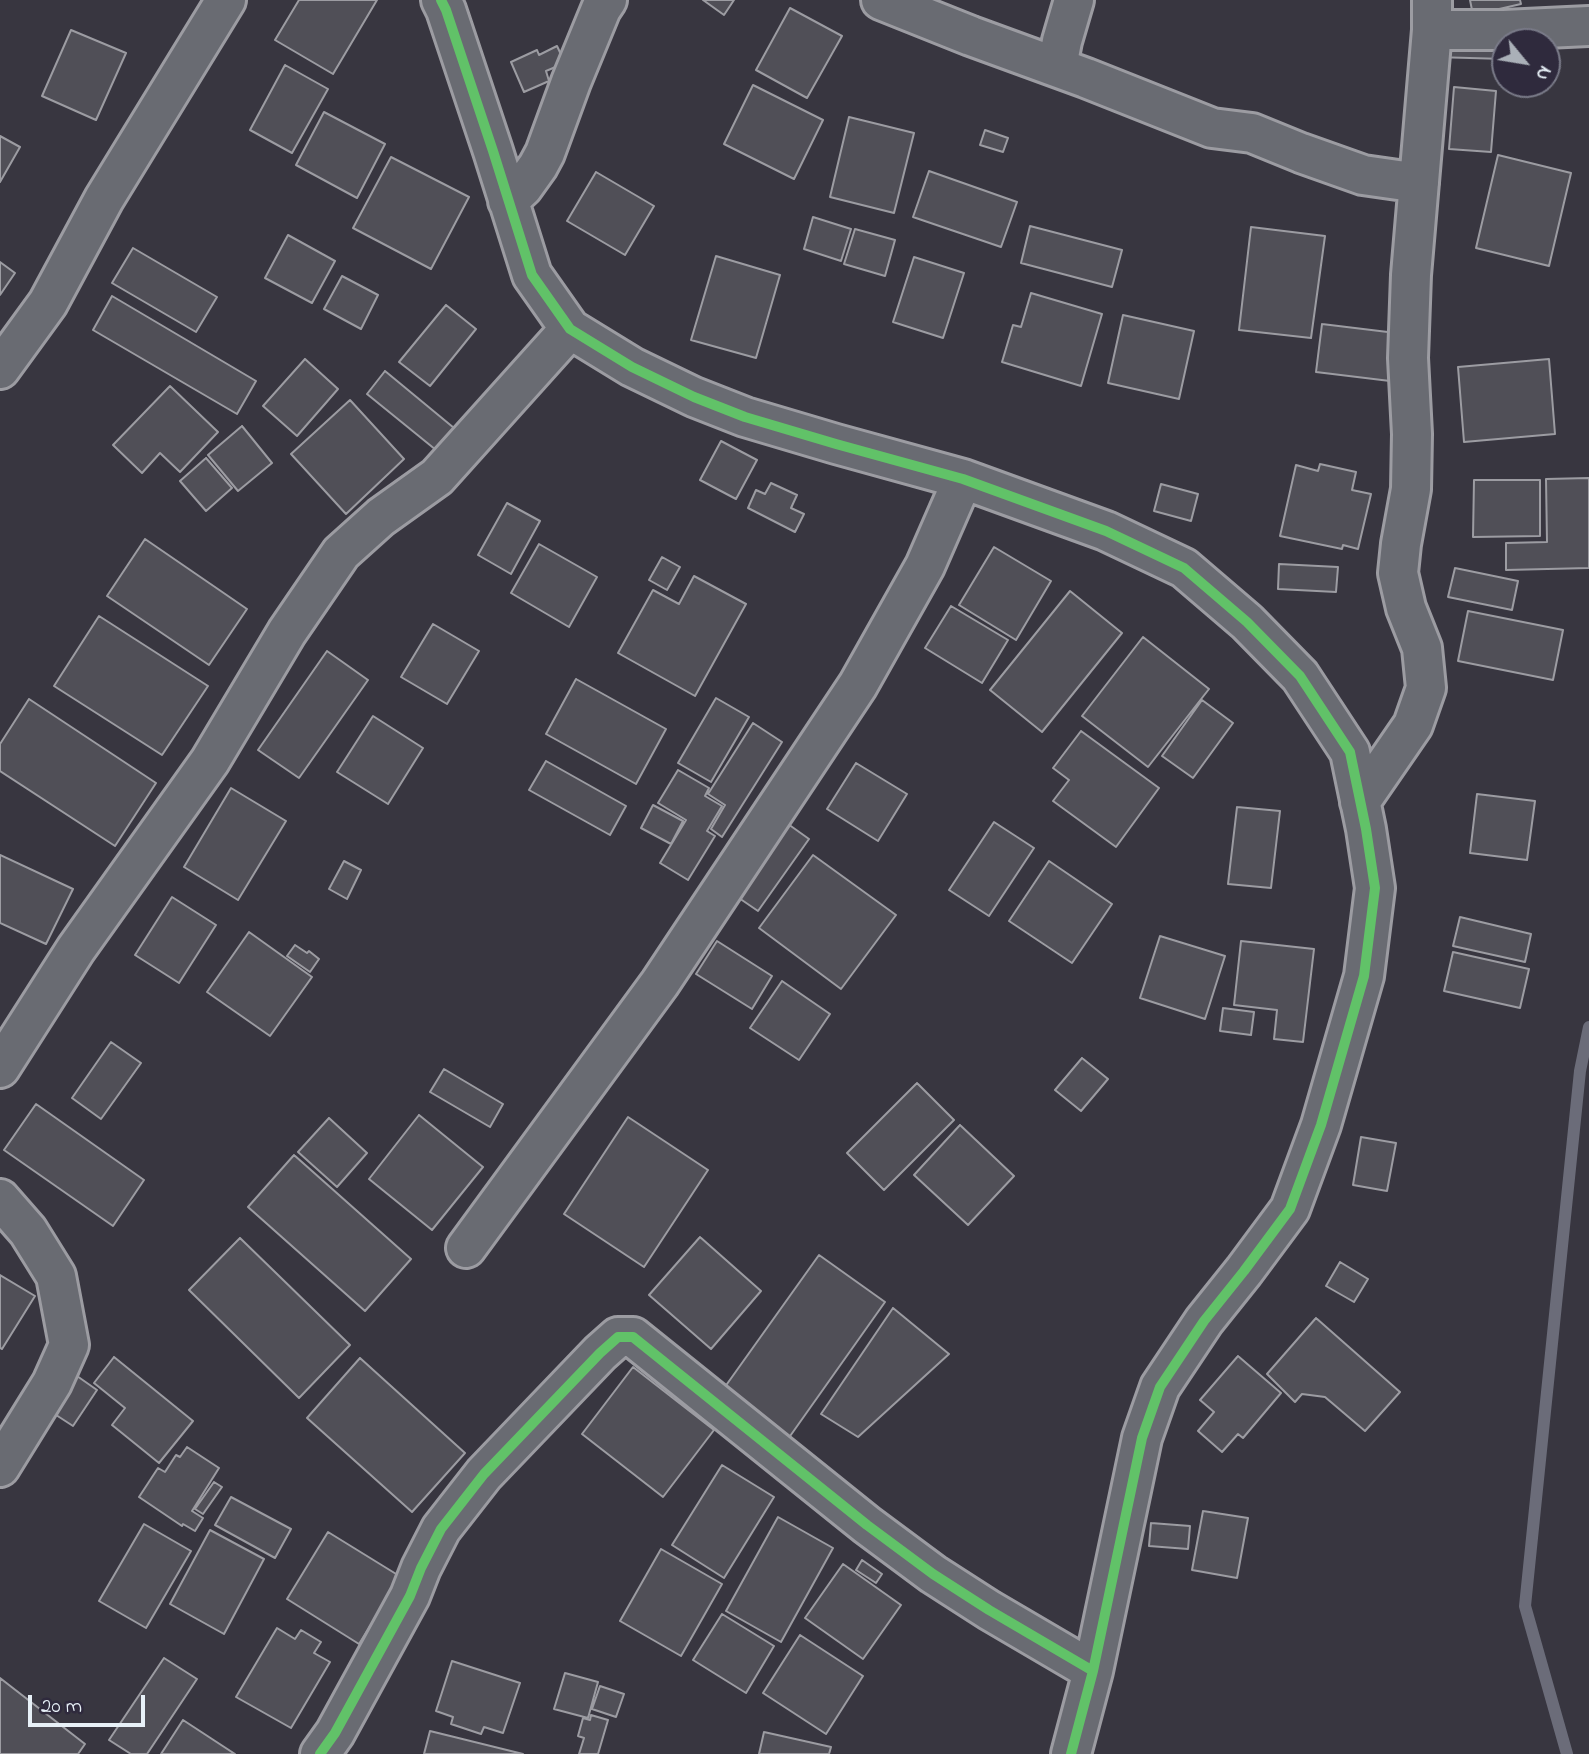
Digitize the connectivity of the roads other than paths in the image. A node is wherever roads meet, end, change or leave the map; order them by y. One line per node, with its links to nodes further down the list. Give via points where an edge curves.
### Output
1 (226, 0): 12 (street, via 104,199 48,303)
2 (441, 0): 10 (street)
3 (607, 0): 10 (street, via 545,153)
4 (881, 0): 8 (street)
5 (1074, 0): 8 (street)
6 (1432, 15): 7 (street, via 1504,30); 9 (street)
7 (1589, 26)
8 (1057, 67): 9 (street, via 1212,128 1252,133 1363,175)
9 (1419, 183): 14 (street, via 1408,358 1410,489 1398,573 1422,648 1426,688 1413,725)
10 (508, 201): 11 (street, via 532,275)
11 (570, 329): 13 (street, via 632,367 745,417); 15 (street, via 437,477 341,553 287,632 210,761 76,950)
12 (0, 369)
13 (962, 479): 14 (street, via 1106,531 1184,568 1247,622 1300,677 1350,752); 17 (street, via 925,566 858,685 660,983)
14 (1360, 802): 19 (street, via 1375,887 1364,976 1321,1125 1290,1209 1160,1387 1142,1438)
15 (0, 1068)
16 (0, 1199): 18 (street, via 28,1231 56,1276 69,1345 52,1384)
17 (466, 1248)
18 (0, 1467)
19 (1093, 1671): 20 (street, via 933,1574 633,1337 618,1337 484,1474 441,1529 410,1596); 21 (street)
20 (320, 1754)
21 (1071, 1754)

